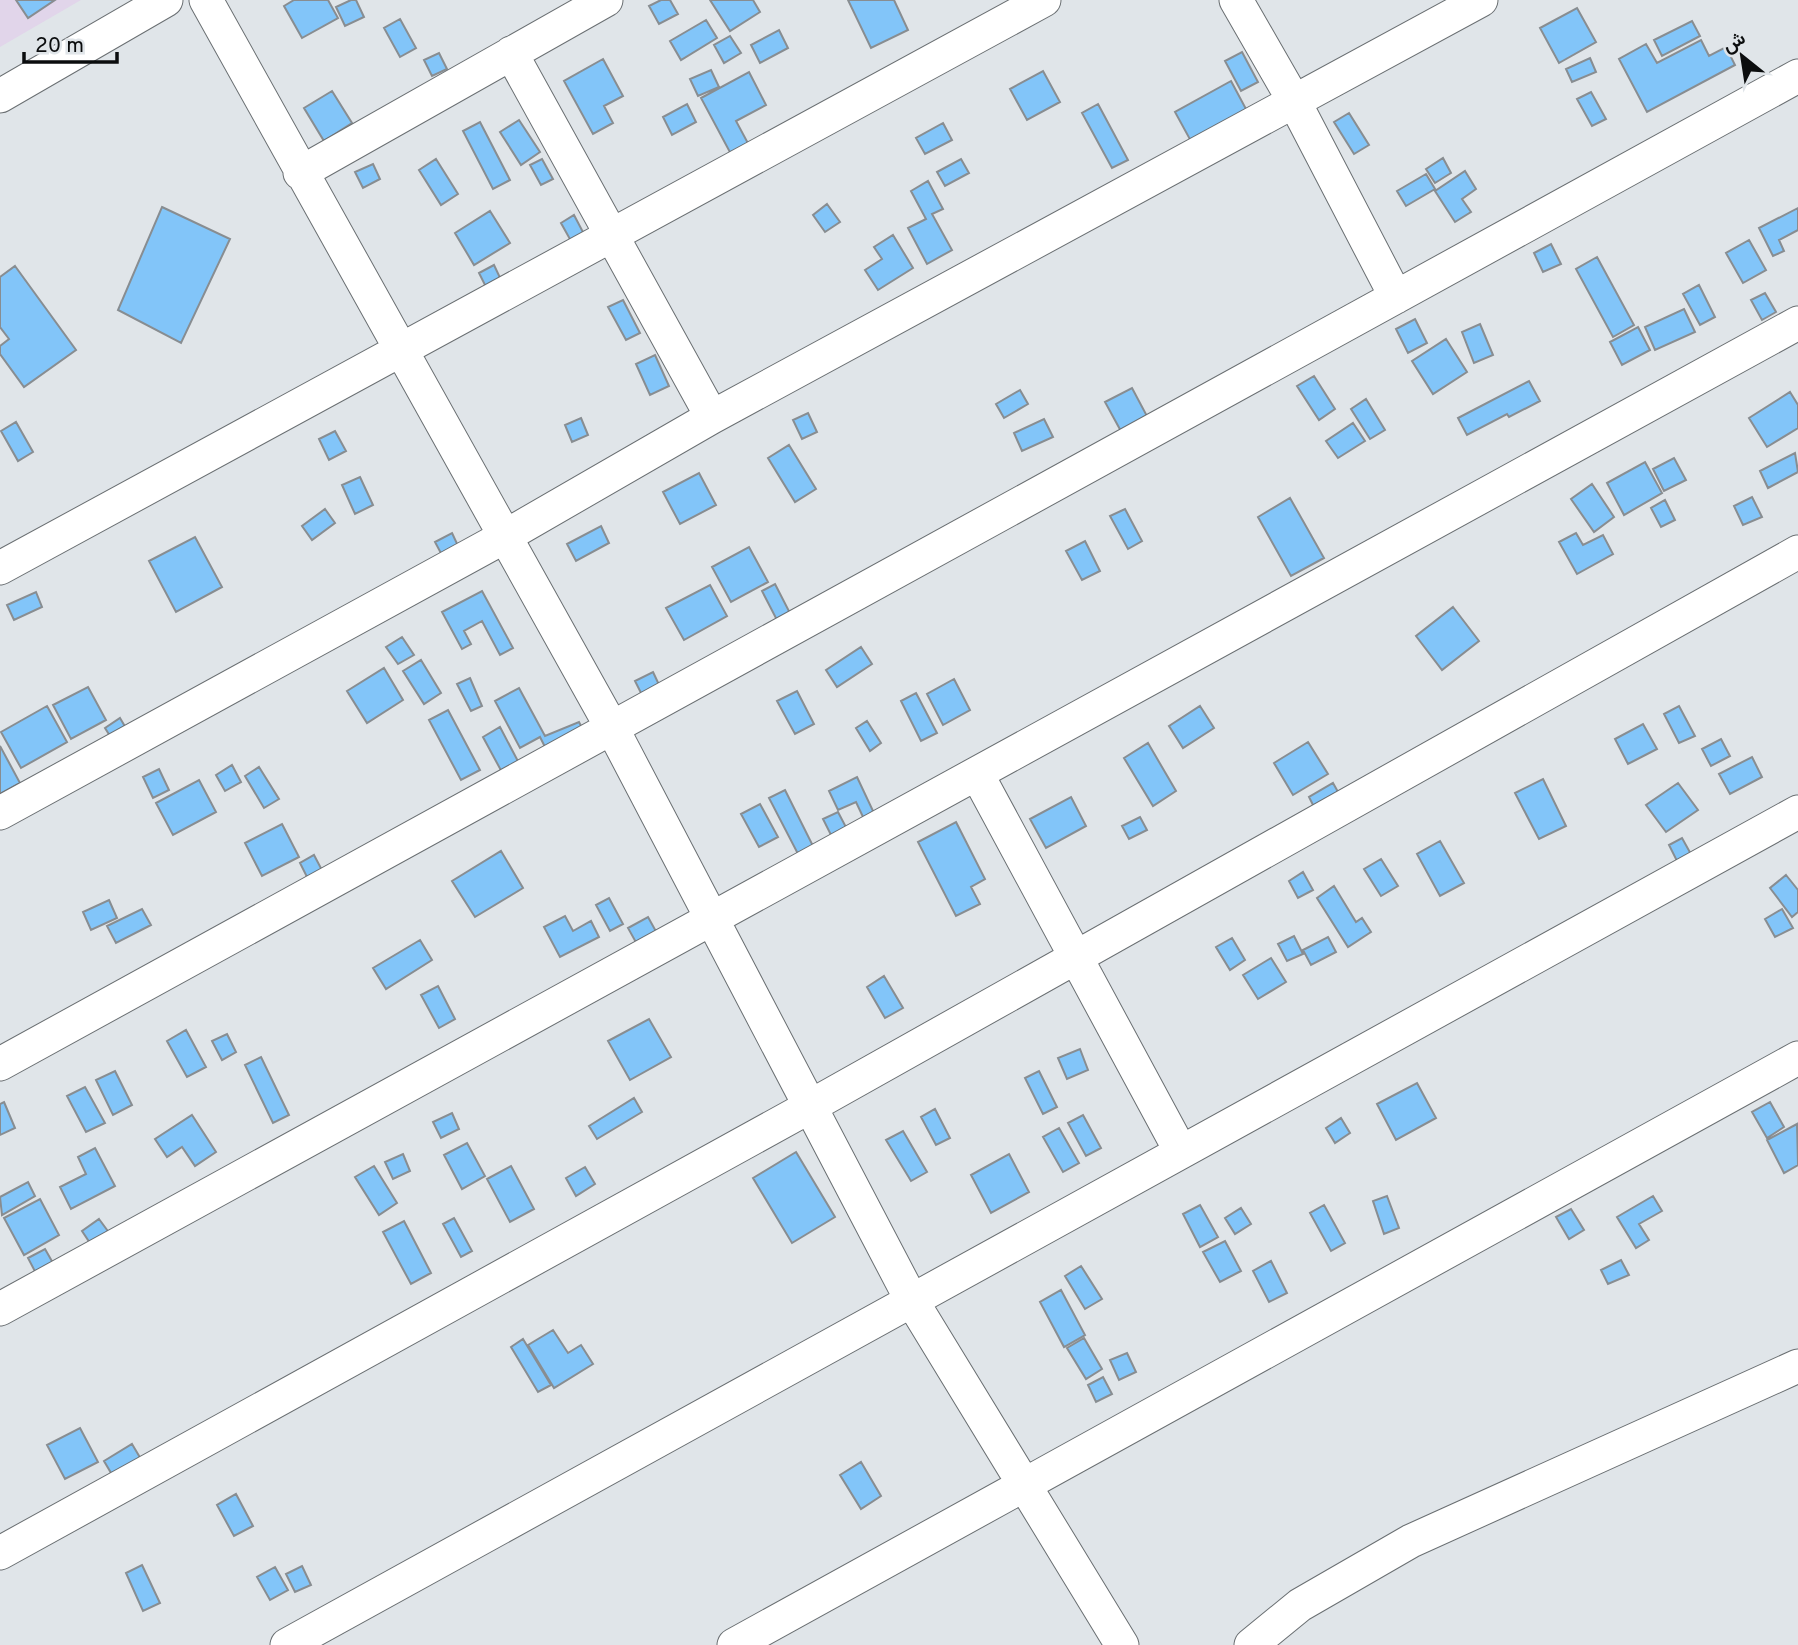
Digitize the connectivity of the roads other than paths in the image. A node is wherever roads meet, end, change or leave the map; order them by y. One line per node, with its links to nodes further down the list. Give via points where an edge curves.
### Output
1 (166, 0): 9 (street)
2 (206, 0): 11 (street)
3 (606, 0): 7 (street)
4 (1044, 0): 12 (street)
5 (1236, 0): 10 (street)
6 (1481, 0): 10 (street)
7 (511, 53): 11 (street); 12 (street)
8 (1798, 76): 13 (street)
9 (0, 96)
10 (1294, 101): 13 (street); 16 (street)
11 (300, 173): 15 (street)
12 (612, 236): 15 (street); 16 (street)
13 (1396, 297): 20 (street)
14 (1798, 323): 21 (street)
15 (401, 351): 17 (street); 19 (street)
16 (712, 417): 17 (street)
17 (504, 537): 20 (street); 23 (street)
18 (1798, 552): 25 (street)
19 (0, 568)
20 (612, 728): 24 (street); 27 (street)
21 (977, 774): 24 (street); 25 (street)
22 (1798, 812): 29 (street)
23 (0, 813)
24 (710, 920): 28 (street); 31 (street)
25 (1076, 957): 28 (street); 29 (street)
26 (1798, 1058): 33 (street)
27 (0, 1064)
28 (808, 1107): 30 (street); 34 (street)
29 (1181, 1152): 30 (street)
30 (912, 1301): 33 (street); 35 (street)
31 (0, 1309)
32 (1798, 1366): 38 (street, via 1411,1541 1300,1605)
33 (1024, 1485): 36 (street); 37 (street)
34 (0, 1553)
35 (287, 1645)
36 (734, 1645)
37 (1122, 1645)
38 (1251, 1645)

